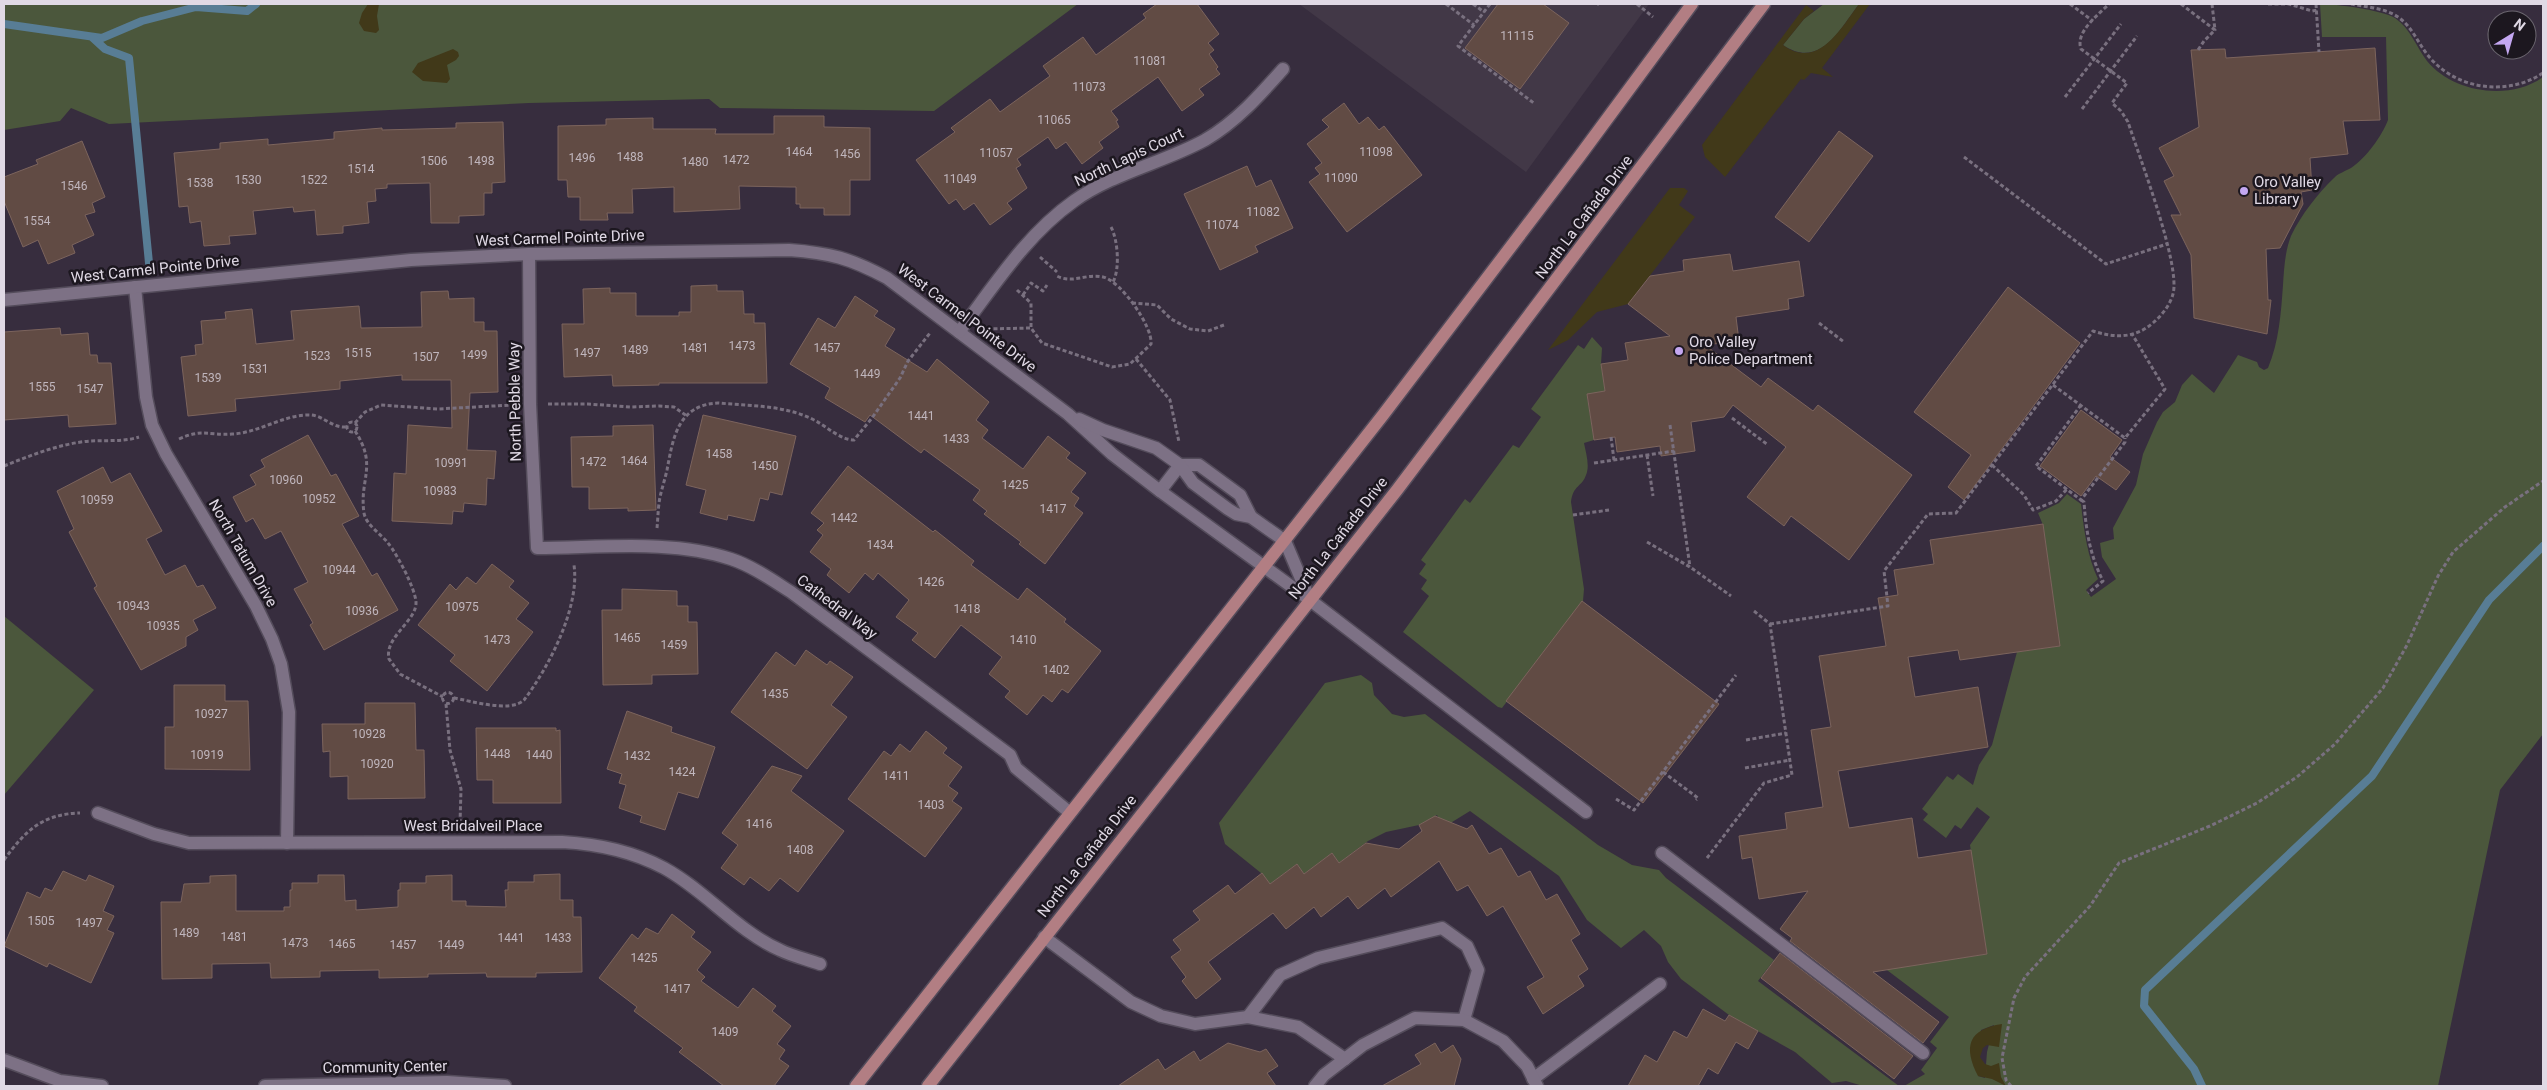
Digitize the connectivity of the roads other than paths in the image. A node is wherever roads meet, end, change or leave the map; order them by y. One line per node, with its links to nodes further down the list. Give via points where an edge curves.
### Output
1 (1692, 4): 12 (main road, via 1514,243)
2 (1764, 4): 15 (main road, North La Cañada Drive, via 1397,490)
3 (1283, 69): 7 (street, North Lapis Court, via 1253,103 1205,140 1075,200 1045,223)
4 (529, 254): 5 (street, West Carmel Pointe Drive, via 411,260); 7 (street, West Carmel Pointe Drive, via 789,250 827,253 857,262 887,278); 13 (street, North Pebble Way, via 530,404)
5 (135, 287): 6 (street, West Carmel Pointe Drive); 19 (street, North Tatum Drive, via 146,397 155,431 256,606 281,664 289,712)
6 (4, 300)
7 (959, 332): 8 (street, West Carmel Pointe Drive)
8 (1068, 414): 9 (street, West Carmel Pointe Drive, via 1103,430 1150,444); 10 (street, West Carmel Pointe Drive)
9 (1180, 465): 10 (street); 11 (street, West Carmel Pointe Drive, via 1193,483 1236,514); 11 (street, via 1199,465 1240,495)
10 (1160, 491): 14 (street, West Carmel Pointe Drive)
11 (1251, 517): 12 (street, West Carmel Pointe Drive)
12 (1285, 541): 14 (main road); 15 (street)
13 (536, 548): 16 (street, Cathedral Way, via 656,547 708,552 733,560 791,592 1010,755 1016,768)
14 (1264, 567): 15 (street, West Carmel Pointe Drive); 16 (main road)
15 (1310, 600): 17 (street, West Carmel Pointe Drive); 21 (main road, North La Cañada Drive)
16 (1070, 812): 33 (main road)
17 (1586, 812)
18 (98, 813): 19 (street, West Bridalveil Place, via 189,843)
19 (287, 843): 22 (street, West Bridalveil Place, via 562,842 618,849 679,877 779,950)
20 (1662, 853): 26 (street)
21 (1044, 937): 24 (street, via 1131,1002 1161,1016 1195,1024); 34 (main road, North La Cañada Drive)
22 (820, 964)
23 (1660, 984): 29 (street)
24 (1248, 1017): 25 (street, via 1280,975 1318,958 1442,928 1467,946 1478,970); 27 (street, via 1298,1027)
25 (1464, 1020): 27 (street, via 1415,1018 1363,1045); 29 (street, via 1502,1041 1526,1066)
26 (1923, 1052)
27 (1345, 1059): 35 (street)
28 (4, 1060): 30 (street, via 60,1080)
29 (1535, 1083)
30 (102, 1086)
31 (265, 1086): 32 (street, Community Center, via 447,1082)
32 (505, 1086)
33 (856, 1086)
34 (928, 1086)
35 (1315, 1086)

